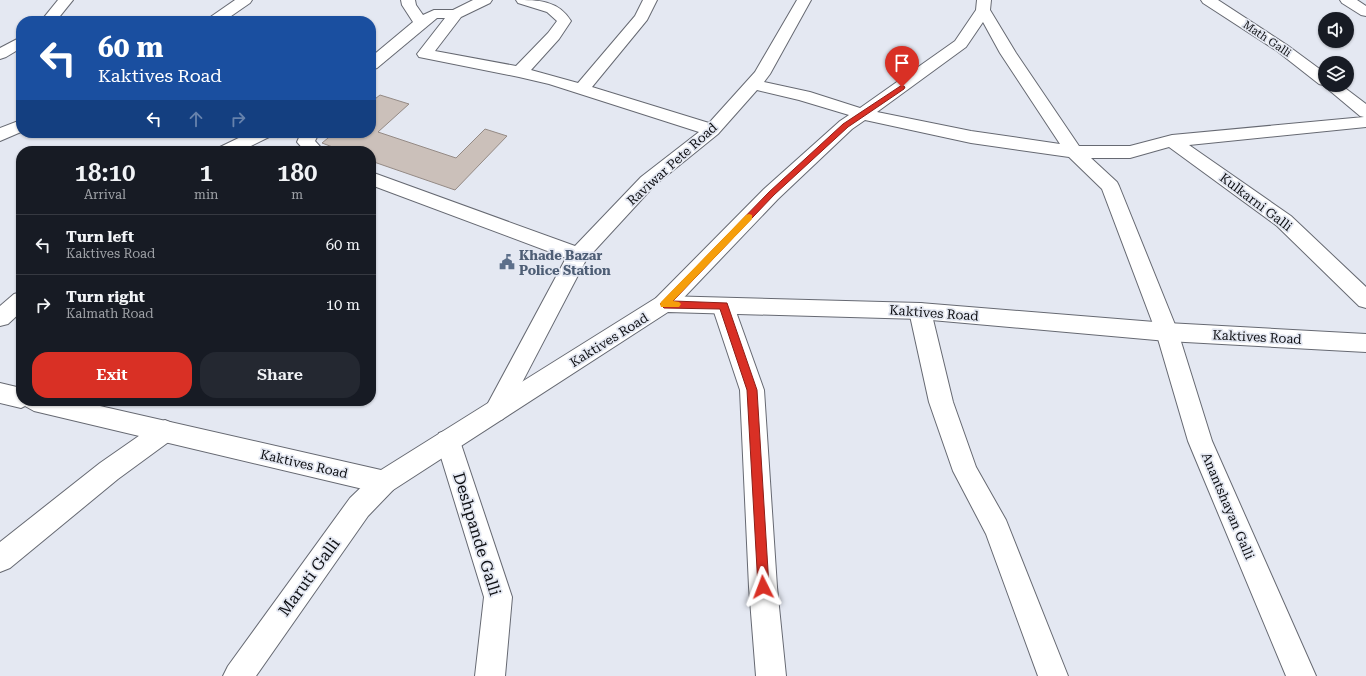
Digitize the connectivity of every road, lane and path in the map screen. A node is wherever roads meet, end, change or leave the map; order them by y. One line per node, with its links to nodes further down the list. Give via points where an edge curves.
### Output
1 (66, 0): 13 (street)
2 (244, 0): 14 (street)
3 (408, 0): 15 (street)
4 (485, 0): 12 (street)
5 (522, 0): 19 (street, via 562,15 564,21 554,36)
6 (650, 0): 22 (street, via 642,17)
7 (804, 0): 21 (street, Raviwar Pete Road, via 762,74)
8 (1208, 0): 20 (street, Math Galli, via 1282,48)
9 (1346, 0): 11 (street)
10 (983, 5): 25 (street, via 961,44); 35 (street, Anantshayan Galli, via 1008,53)
11 (1366, 12)
12 (456, 14): 15 (street, via 434,14); 19 (street, via 425,54)
13 (52, 16)
14 (221, 16)
15 (421, 23): 18 (street)
16 (16, 45): 17 (street)
17 (0, 54)
18 (376, 61)
19 (520, 72): 22 (street)
20 (1318, 76)
21 (753, 84): 25 (street); 28 (street, Raviwar Pete Road)
22 (582, 89): 28 (street)
23 (1340, 92): 24 (street)
24 (1366, 112)
25 (862, 114): 35 (street, via 972,137); 40 (street, via 846,125 771,194)
26 (1366, 122): 32 (street)
27 (16, 128): 29 (street)
28 (712, 130): 37 (street, Raviwar Pete Road, via 648,181)
29 (0, 134)
30 (253, 138): 33 (street)
31 (308, 138): 34 (street, via 306,142)
32 (1172, 141): 35 (street, via 1130,152); 38 (street, Kulkarni Galli, via 1284,221)
33 (236, 146)
34 (310, 146)
35 (1074, 152): 44 (street, Anantshayan Galli, via 1110,186)
36 (376, 180): 37 (street)
37 (578, 255): 49 (street, Raviwar Pete Road)
38 (1366, 300)
39 (16, 304): 43 (street)
40 (664, 304): 41 (street, Kaktives Road); 49 (street, Kaktives Road)
41 (723, 306): 42 (street, Kaktives Road); 56 (street, via 752,390)
42 (920, 310): 44 (street, Kaktives Road); 57 (street, via 941,402 965,471 997,529)
43 (0, 318)
44 (1167, 332): 45 (street, Kaktives Road); 58 (street, Anantshayan Galli, via 1200,441)
45 (1366, 343)
46 (0, 393): 47 (street)
47 (16, 397)
48 (56, 406): 50 (street, Kaktives Road)
49 (495, 412): 51 (street, Kaktives Road)
50 (165, 431): 52 (street, Kaktives Road); 53 (street, via 109,471)
51 (448, 441): 52 (street, Kaktives Road); 55 (street, Deshpande Galli, via 498,597)
52 (384, 482): 54 (street, Maruti Galli, via 359,508)
53 (0, 559)
54 (238, 676)
55 (490, 676)
56 (770, 676)
57 (1052, 676)
58 (1301, 676)

